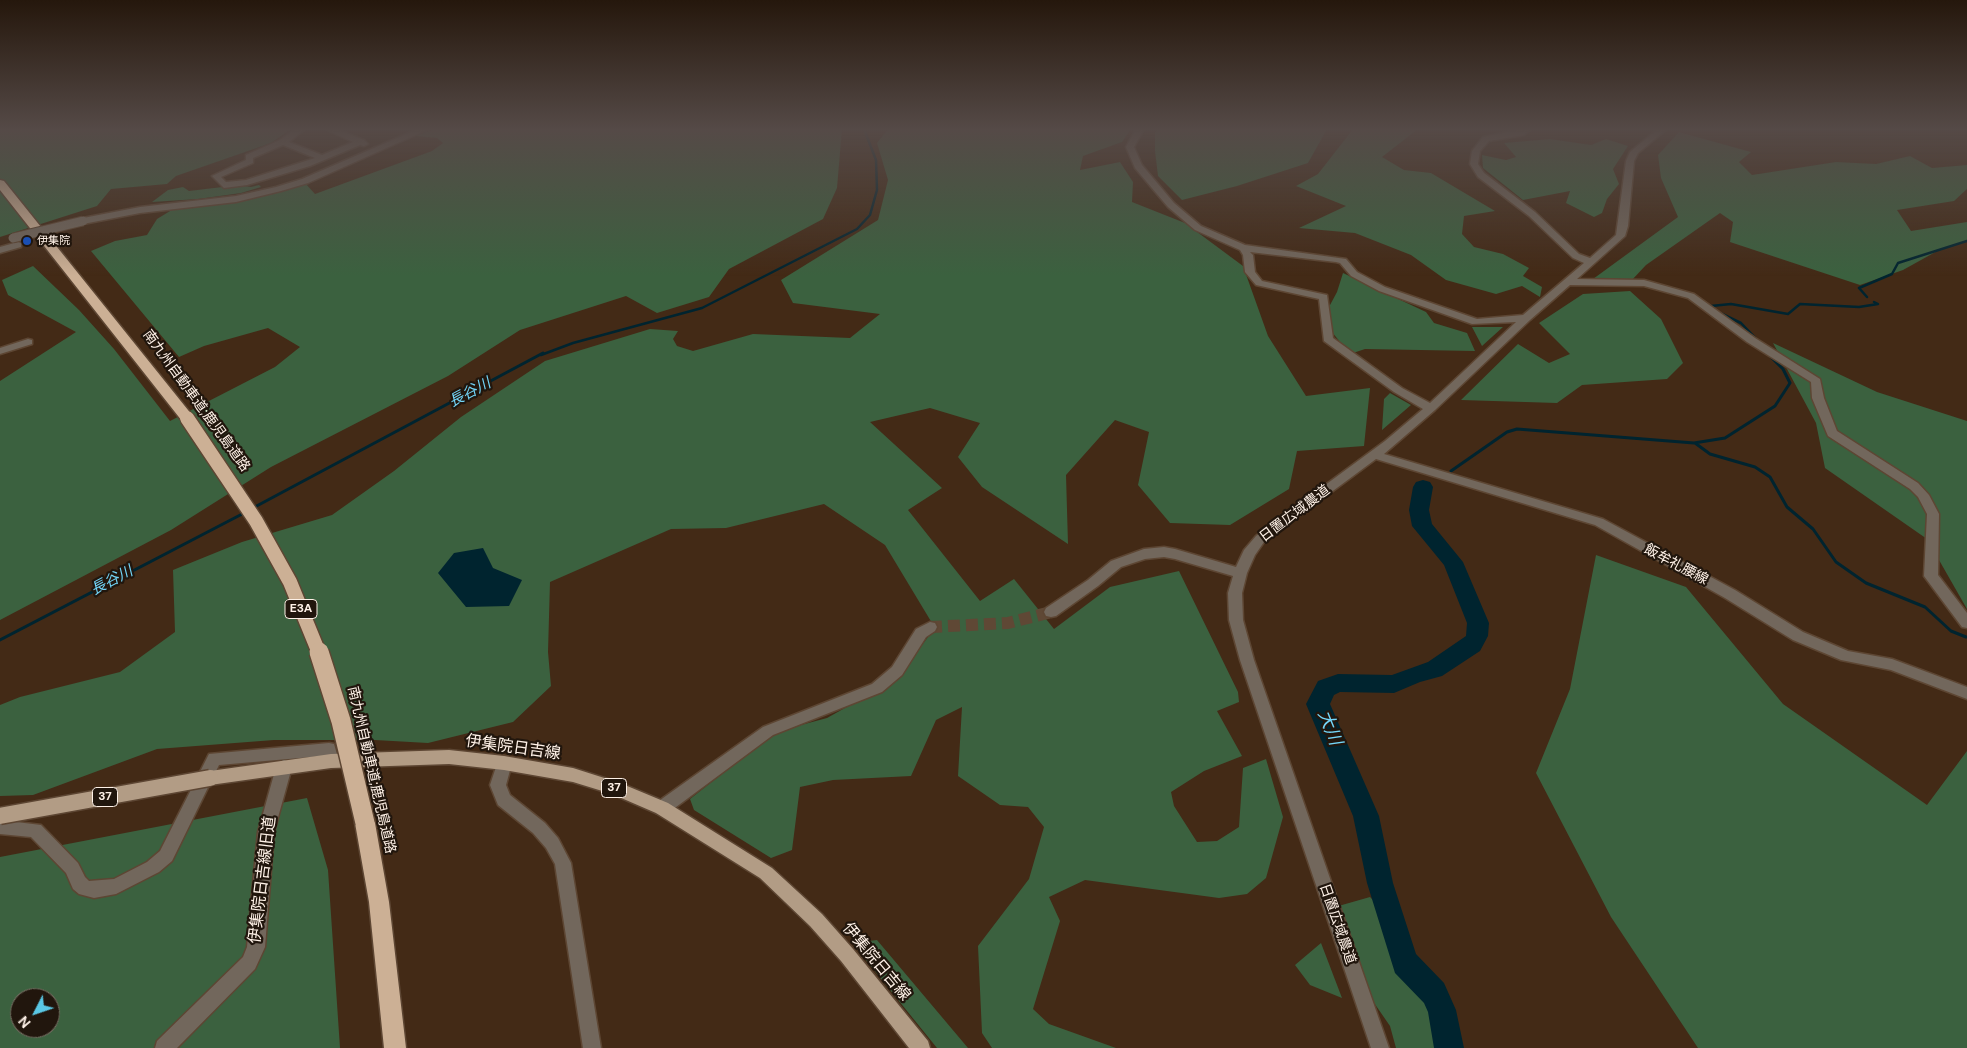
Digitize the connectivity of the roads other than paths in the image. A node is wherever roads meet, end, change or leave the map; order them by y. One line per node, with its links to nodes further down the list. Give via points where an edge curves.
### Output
1 (218, 178): 2 (street, via 224,185)
2 (260, 178)
3 (312, 178): 9 (street, bridge, via 236,199 140,210 83,221)
4 (1147, 178): 10 (street, via 1171,206 1198,228)
5 (1485, 178): 12 (street, via 1532,214 1576,256)
6 (1629, 178): 12 (street, 日置広域農道, via 1627,209 1620,236)
7 (0, 183): 31 (highway, 南九州自動車道;鹿児島道路 / E3A, bridge, via 187,418 246,506 290,582 316,644 341,721 365,823 379,902)
8 (0, 242): 9 (street)
9 (16, 242): 11 (street)
10 (1243, 248): 14 (street, via 1337,258 1354,274 1382,289 1476,322); 17 (street, via 1248,255 1250,272 1260,283 1324,297 1328,339 1398,390)
11 (0, 250)
12 (1590, 262): 13 (street, 日置広域農道)
13 (1567, 282): 14 (street, 日置広域農道); 21 (street, via 1644,283 1692,296 1751,340 1816,381 1818,398 1832,433 1923,495 1933,514 1931,576)
14 (1526, 318): 17 (street, 日置広域農道)
15 (28, 342): 16 (street)
16 (0, 351)
17 (1431, 408): 18 (street, 日置広域農道)
18 (1376, 454): 19 (street, 日置広域農道, via 1260,539); 23 (street, 飯牟礼腰線, via 1599,522 1730,594 1798,636 1846,656 1892,664)
19 (1240, 573): 20 (street, via 1175,554 1144,554 1116,564); 34 (street, 日置広域農道, via 1236,620 1247,660)
20 (1051, 612)
21 (1967, 623)
22 (930, 626): 27 (street, via 921,633 897,671 876,688 768,731)
23 (1967, 692)
24 (331, 761): 25 (main road, 伊集院日吉線 / 37, via 449,757); 26 (main road, 伊集院日吉線 / 37); 29 (street, via 329,749 214,760 166,856 154,867 116,886 94,890 84,888 72,868 35,830)
25 (504, 763): 27 (main road, 伊集院日吉線 / 37, via 573,776 615,788); 32 (street, via 498,785 504,800 539,828 563,863)
26 (284, 767): 28 (main road, 伊集院日吉線 / 37, bridge); 30 (street, 伊集院日吉線旧道, via 266,832 253,955 249,963)
27 (662, 808): 33 (main road, 伊集院日吉線 / 37, via 736,852 791,895 848,955)
28 (0, 816)
29 (0, 827)
30 (164, 1048)
31 (395, 1048)
32 (592, 1048)
33 (921, 1048)
34 (1380, 1048)

